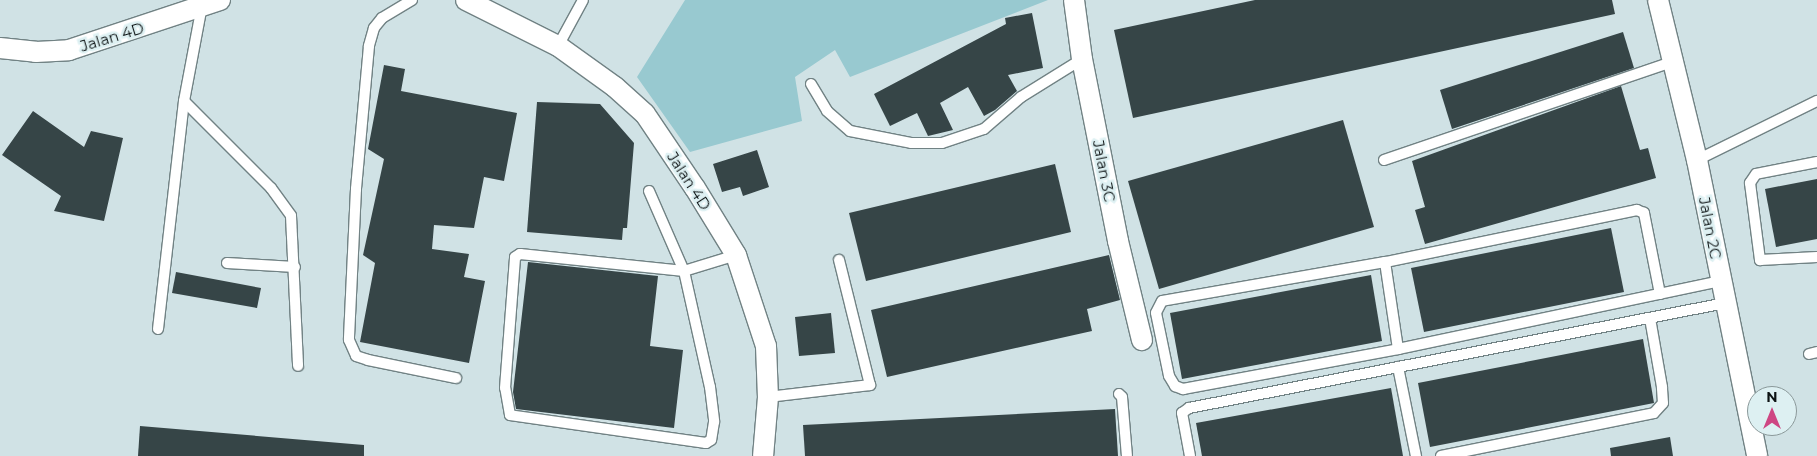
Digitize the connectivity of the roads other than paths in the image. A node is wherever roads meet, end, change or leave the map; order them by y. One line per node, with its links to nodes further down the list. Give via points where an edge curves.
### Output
1 (412, 0): 34 (lane, via 382,18 374,28 369,46 356,189 349,340 356,356)
2 (466, 0): 7 (street, Jalan 4D)
3 (583, 0): 7 (lane)
4 (1074, 0): 9 (street, Jalan 3C)
5 (1658, 0): 10 (street, Jalan 2C)
6 (211, 3): 8 (street, Jalan 4D, via 69,50 36,52); 12 (lane)
7 (558, 46): 18 (street, Jalan 4D, via 615,86 644,114)
8 (0, 48)
9 (1082, 59): 11 (lane, via 1021,97 984,129 942,143 911,143 850,131 826,110); 30 (street, Jalan 3C, via 1118,241)
10 (1672, 62): 14 (lane); 15 (street, Jalan 2C)
11 (811, 84)
12 (184, 101): 23 (lane, via 271,188 291,216); 29 (lane)
13 (1817, 101): 15 (lane)
14 (1384, 160)
15 (1697, 160): 25 (street, Jalan 2C)
16 (1817, 162): 19 (lane, via 1756,174 1750,183 1760,260)
17 (649, 191): 24 (lane)
18 (736, 254): 24 (lane); 36 (street, Jalan 4D, via 766,346)
19 (1817, 257)
20 (839, 260): 36 (lane, via 870,385)
21 (1385, 262): 26 (lane, via 1637,210 1644,213); 31 (lane); 31 (lane, via 1162,301 1156,314 1169,376 1175,386 1183,389)
22 (227, 263): 23 (lane)
23 (295, 267): 32 (lane)
24 (684, 271): 24 (lane, via 710,387 714,422 711,440 706,443 510,415 505,388 515,257 520,254)
25 (1720, 281): 26 (lane); 27 (street, Jalan 2C)
26 (1660, 294): 31 (lane)
27 (1725, 303): 28 (lane); 42 (street, Jalan 2C)
28 (1650, 318): 33 (lane); 41 (lane, via 1662,387 1662,403 1654,413)
29 (158, 329)
30 (1142, 340)
31 (1398, 349)
32 (298, 366)
33 (1398, 367): 39 (lane, via 1189,408 1182,413); 40 (lane)
34 (456, 378)
35 (1119, 394): 38 (lane, via 1122,397)
36 (768, 397): 37 (street, Jalan 4D)
37 (763, 456)
38 (1127, 456)
39 (1190, 456)
40 (1416, 456)
41 (1441, 456)
42 (1757, 456)

